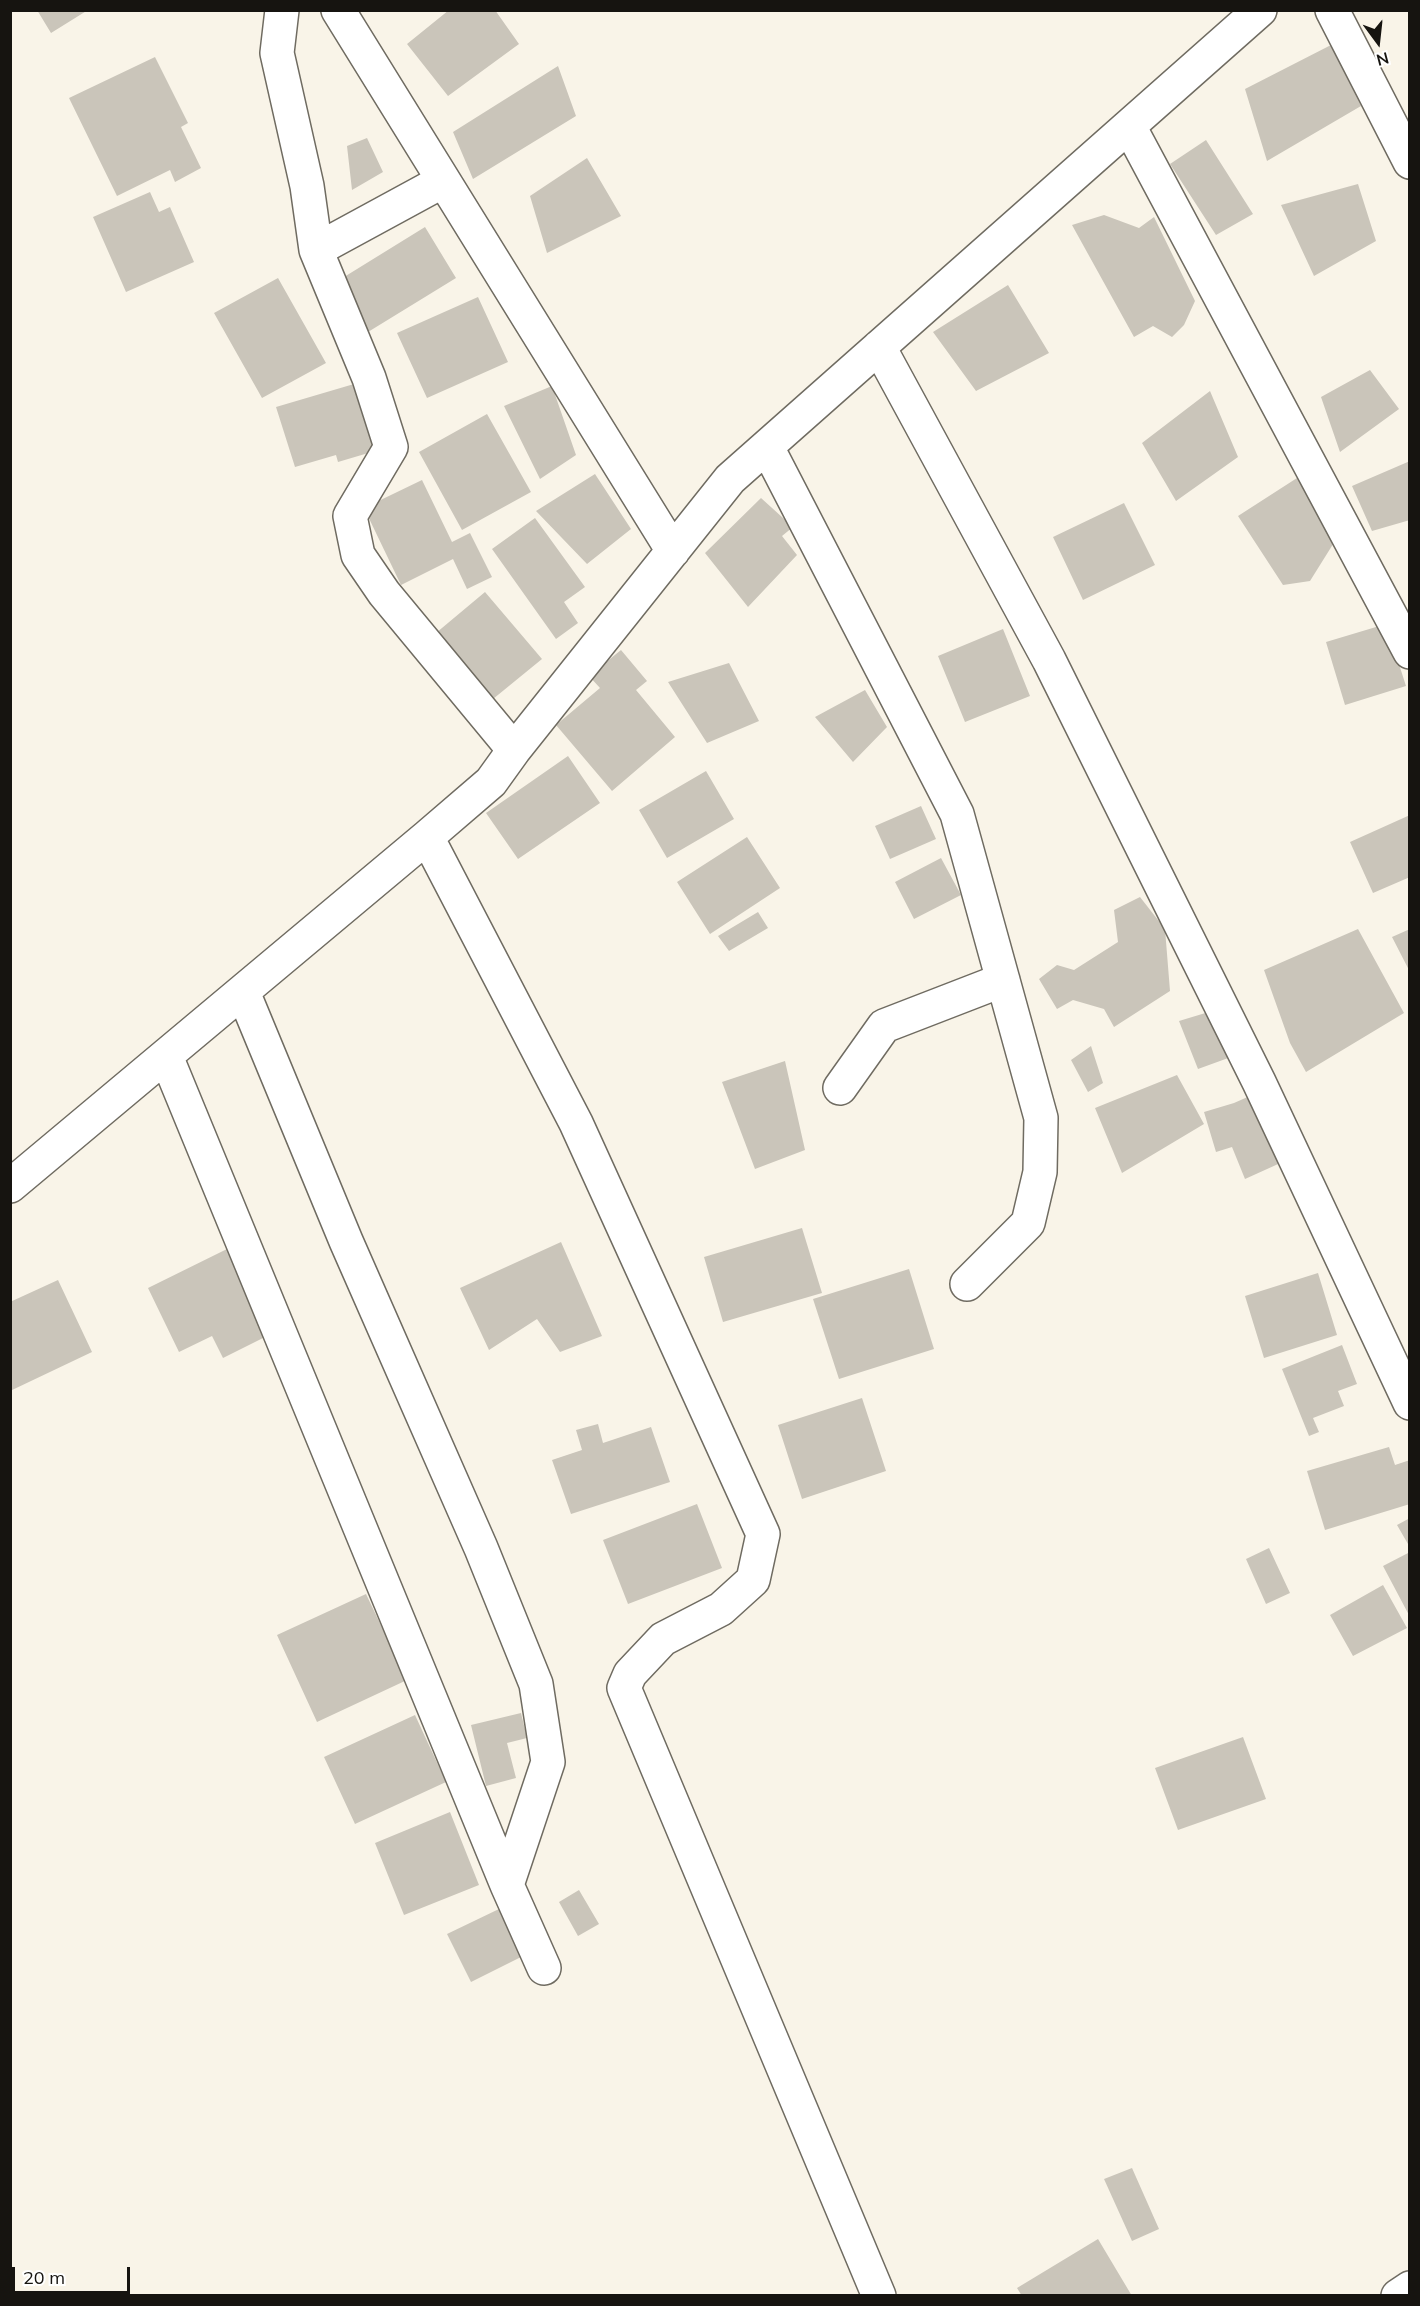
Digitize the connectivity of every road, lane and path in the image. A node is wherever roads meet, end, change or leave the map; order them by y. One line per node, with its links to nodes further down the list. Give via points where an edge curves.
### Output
1 (282, 10): 8 (street, via 277,53 307,186)
2 (338, 10): 7 (street)
3 (1260, 10): 5 (street)
4 (1332, 10): 6 (street)
5 (1129, 126): 9 (street); 12 (street)
6 (1410, 162)
7 (443, 181): 8 (street); 11 (street)
8 (316, 250): 13 (street, via 369,378 391,447 350,516 358,555 384,593)
9 (879, 347): 10 (street); 21 (street, via 1049,660 1259,1082)
10 (767, 447): 11 (street, via 730,479); 15 (street, via 957,814)
11 (673, 551): 13 (street)
12 (1410, 652)
13 (514, 750): 14 (street, via 491,782)
14 (427, 837): 16 (street); 25 (street, via 576,1123 763,1533 753,1580 721,1609 663,1639 630,1674 624,1688)
15 (1003, 980): 18 (street, via 884,1026); 20 (street, via 1041,1118 1040,1172 1028,1223)
16 (243, 992): 17 (street); 22 (street, via 346,1241 482,1548 536,1684 548,1762)
17 (166, 1056): 19 (street); 22 (street)
18 (840, 1088)
19 (10, 1186)
20 (967, 1284)
21 (1410, 1403)
22 (507, 1886): 23 (street)
23 (544, 1968)
24 (1410, 2288): 26 (street)
25 (879, 2295)
26 (1398, 2295)

